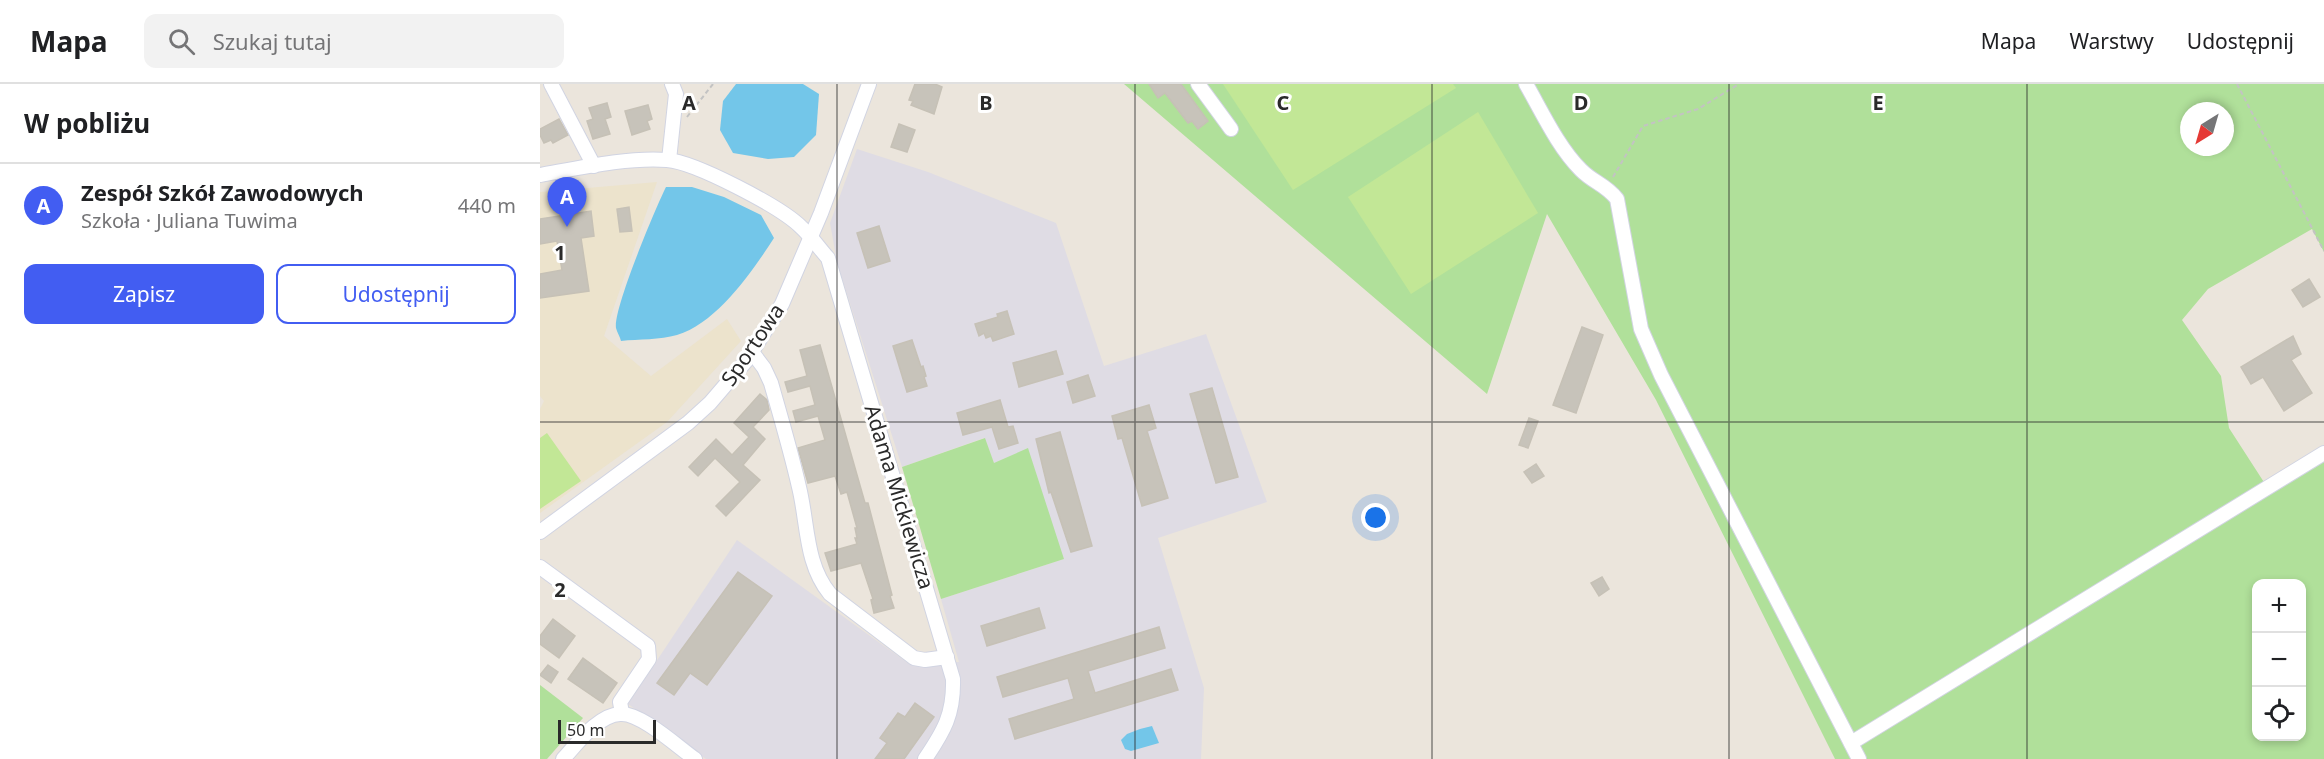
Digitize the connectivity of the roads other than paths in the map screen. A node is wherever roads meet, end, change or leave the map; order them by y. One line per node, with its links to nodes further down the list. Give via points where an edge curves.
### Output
1 (551, 84): 8 (street)
2 (672, 84): 7 (street, via 676,94)
3 (868, 84): 10 (street, Sportowa)
4 (1198, 84): 6 (street)
5 (1526, 84): 17 (street, via 1581,170 1607,187 1617,199 1641,329)
6 (1231, 129)
7 (669, 160): 8 (street); 10 (street, Adama Mickiewicza, via 690,165 754,196 800,225)
8 (594, 166): 9 (street)
9 (540, 175)
10 (811, 237): 11 (street, Sportowa, via 782,304); 15 (street, Adama Mickiewicza, via 828,258)
11 (752, 352): 13 (street, Sportowa, via 729,382 688,423); 15 (street, via 771,383 800,488 819,581 830,594 914,658)
12 (2324, 453): 17 (street)
13 (540, 532)
14 (540, 567): 16 (street, via 648,646 649,659 620,702)
15 (947, 657): 20 (street, Adama Mickiewicza, via 953,679 951,713)
16 (622, 713): 18 (street, via 608,717); 19 (street, via 638,718)
17 (1851, 743): 21 (street)
18 (563, 759)
19 (695, 759)
20 (925, 759)
21 (1859, 759)

